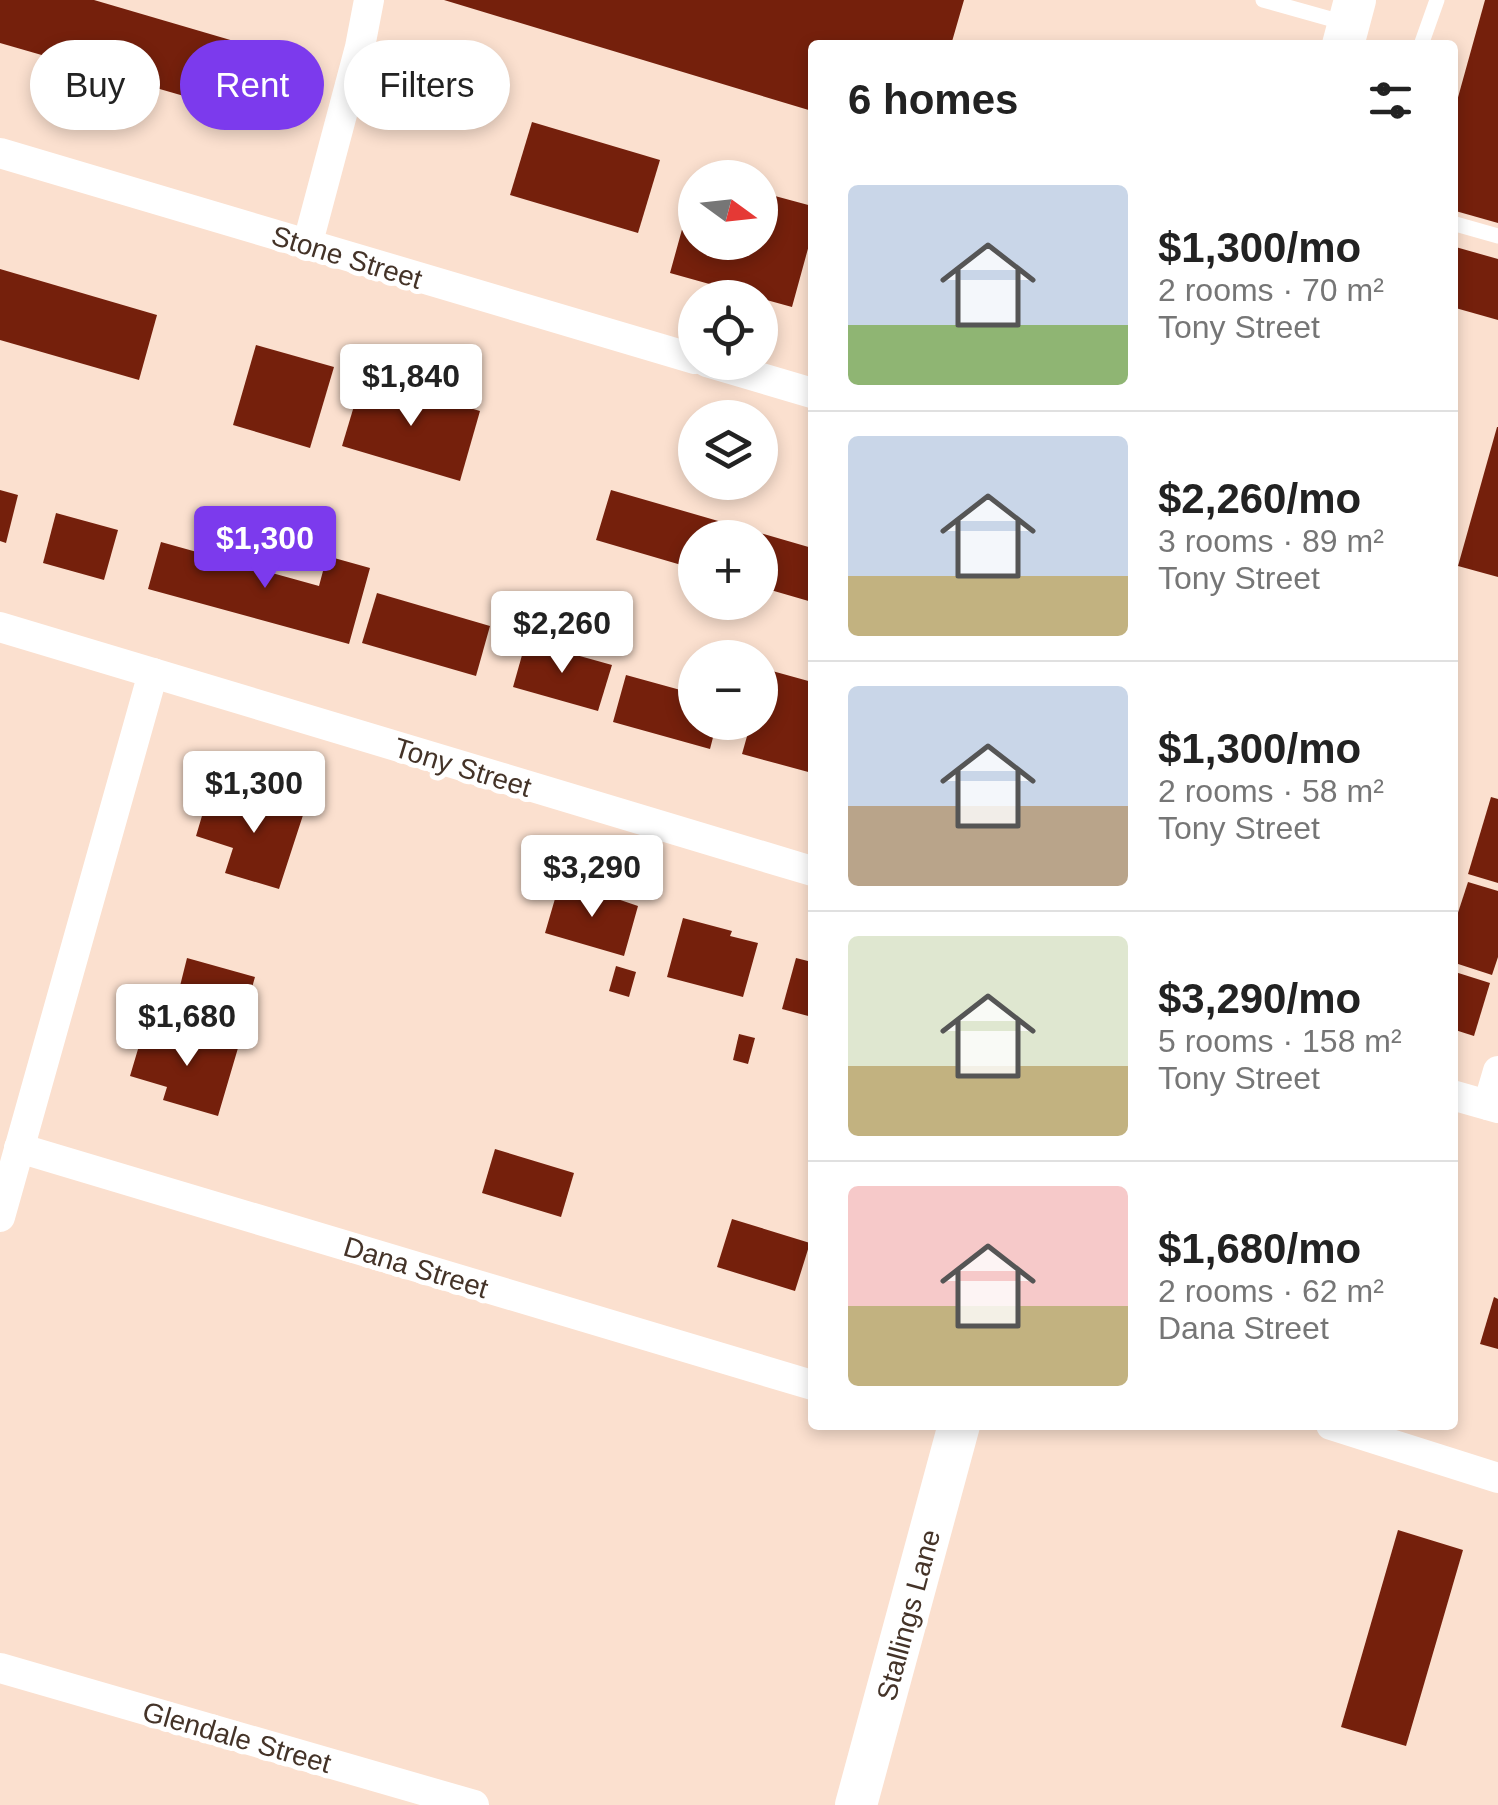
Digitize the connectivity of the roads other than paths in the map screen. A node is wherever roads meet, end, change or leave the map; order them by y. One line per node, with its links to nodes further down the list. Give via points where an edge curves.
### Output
1 (369, 0): 9 (street)
2 (1263, 0): 4 (lane)
3 (1436, 0): 5 (lane)
4 (1349, 23)
5 (1423, 40)
6 (0, 153): 9 (street, Stone Street)
7 (1458, 226): 8 (lane)
8 (1498, 236)
9 (307, 246): 10 (street, Stone Street)
10 (678, 354)
11 (766, 380): 12 (street)
12 (808, 393)
13 (0, 627): 14 (street, Tony Street)
14 (153, 673): 15 (street, Tony Street); 19 (street)
15 (808, 870)
16 (1498, 1071): 18 (street)
17 (1458, 1097): 18 (street)
18 (1493, 1107)
19 (19, 1148): 20 (street); 21 (street, Dana Street)
20 (0, 1217)
21 (808, 1385)
22 (953, 1430): 27 (street, Stallings Lane)
23 (1346, 1430): 24 (street)
24 (1498, 1478)
25 (0, 1668): 26 (street, Glendale Street)
26 (474, 1805)
27 (856, 1805)

